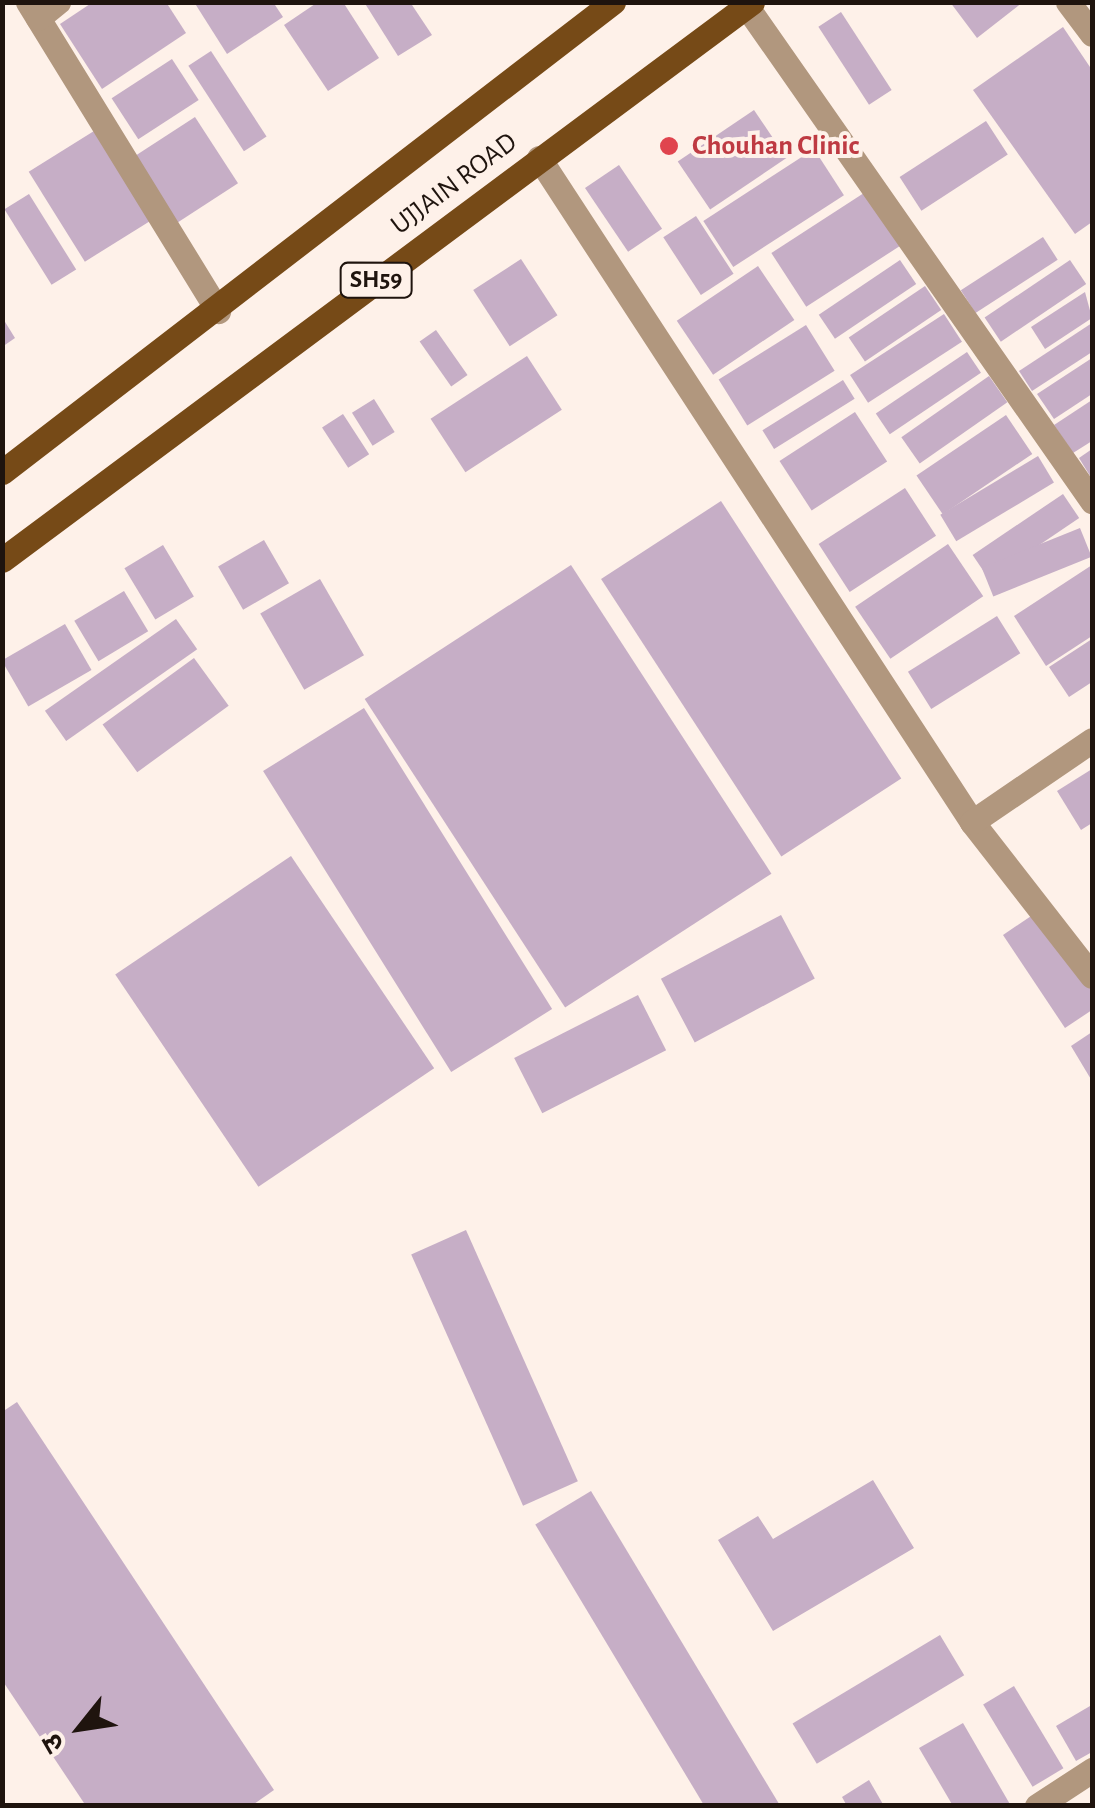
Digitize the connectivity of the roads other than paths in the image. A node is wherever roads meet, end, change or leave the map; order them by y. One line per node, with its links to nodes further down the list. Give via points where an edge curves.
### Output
1 (613, 2): 7 (main road, UJJAIN ROAD / SH59)
2 (1068, 2): 5 (street)
3 (750, 5): 6 (main road, UJJAIN ROAD / SH59); 9 (street)
4 (41, 8): 7 (street)
5 (1092, 34)
6 (539, 158): 10 (main road, UJJAIN ROAD / SH59); 12 (street)
7 (218, 310): 8 (main road, UJJAIN ROAD / SH59)
8 (2, 472)
9 (1092, 500)
10 (2, 560)
11 (1092, 740): 12 (street)
12 (972, 822): 13 (street)
13 (1092, 976)
14 (1092, 1770): 15 (street)
15 (1037, 1806)

